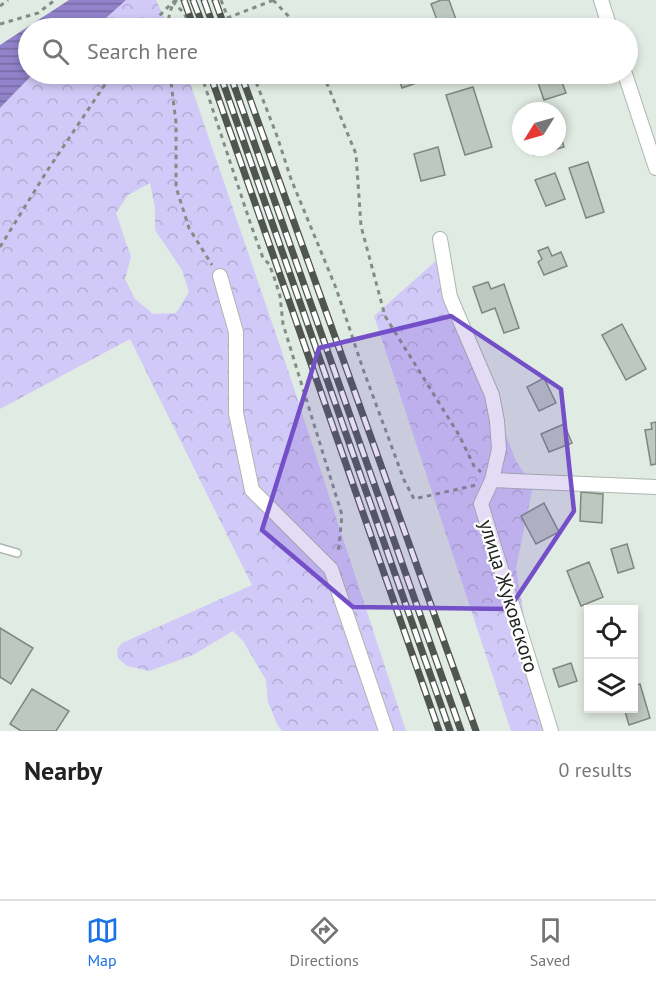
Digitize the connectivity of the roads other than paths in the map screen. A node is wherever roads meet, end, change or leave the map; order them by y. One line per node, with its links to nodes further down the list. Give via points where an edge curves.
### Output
1 (601, 0): 2 (street)
2 (607, 18)
3 (628, 84): 4 (street)
4 (656, 168)
5 (440, 239): 7 (street, улица Жуковского, via 450,297 494,404 499,449)
6 (220, 276): 11 (street, via 236,332 236,413 252,490 331,569)
7 (492, 480): 8 (street); 12 (street, улица Жуковского, via 481,504)
8 (656, 487)
9 (0, 548): 10 (lane)
10 (17, 553)
11 (386, 731)
12 (551, 731)

